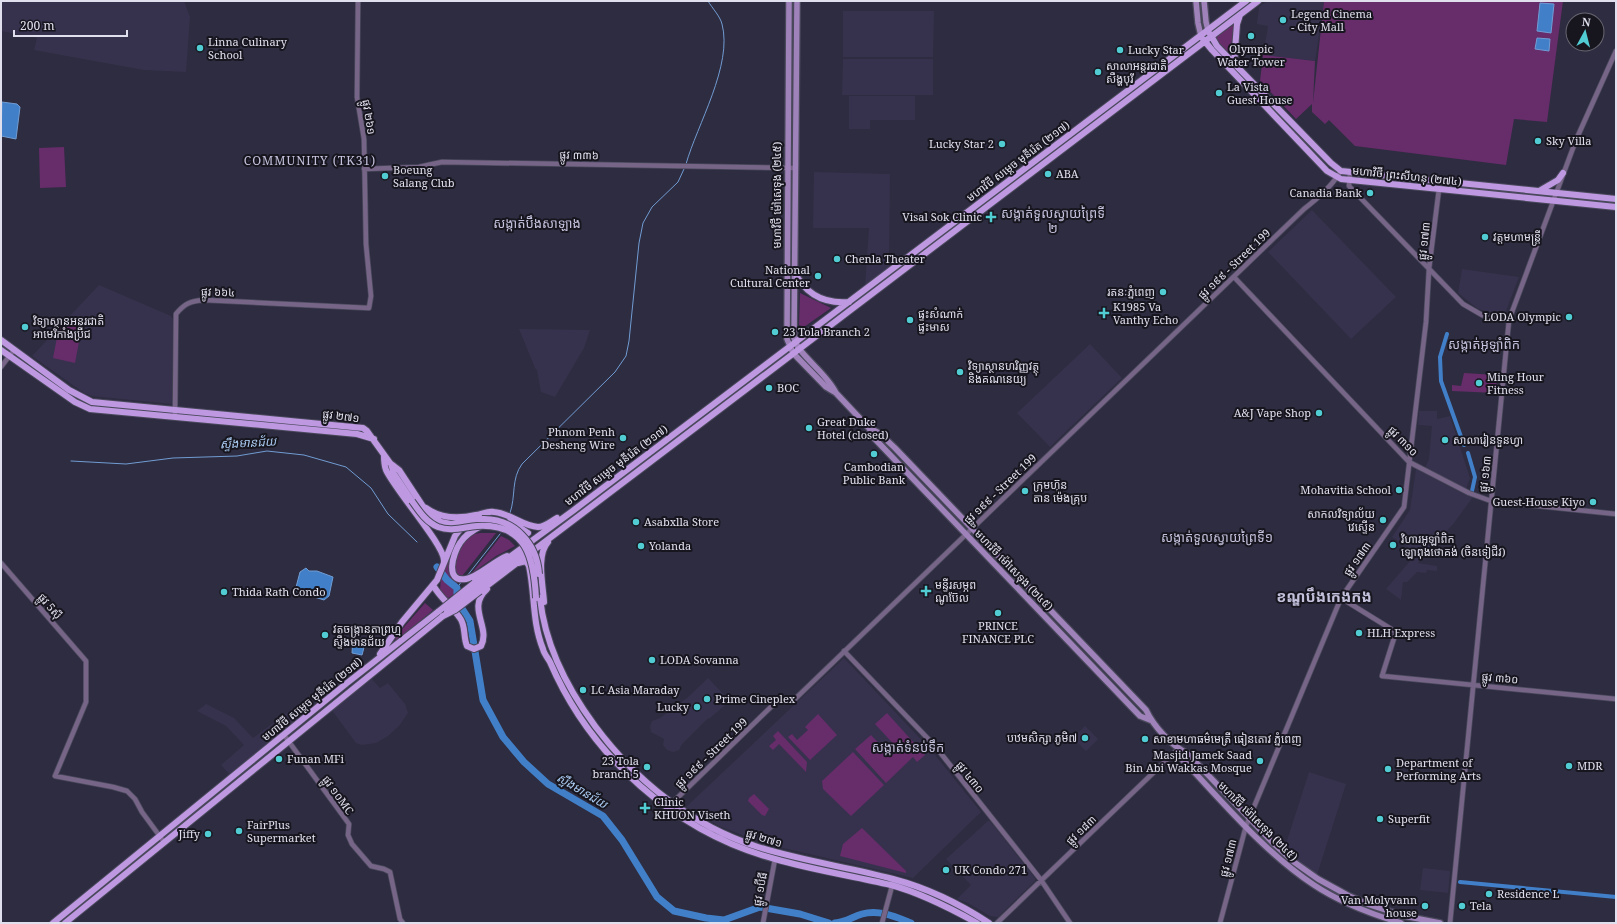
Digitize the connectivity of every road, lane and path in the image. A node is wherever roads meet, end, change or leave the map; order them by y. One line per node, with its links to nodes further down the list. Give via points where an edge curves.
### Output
1 (358, 1): 17 (street, ផ្លូវ ២៦១, via 357,97 364,139)
2 (789, 1): 15 (main road, មហាវិថី ម៉ៅសេទុង (២៤៥))
3 (797, 1): 16 (main road, មហាវិថី ម៉ៅសេទុង (២៤៥))
4 (1196, 1): 10 (main road)
5 (1204, 1): 9 (main road)
6 (1246, 1): 9 (main road, មហាវិថី សម្តេច មុនីរ៉េត (២១៧))
7 (1258, 1): 8 (main road, មហាវិថី សម្តេច មុនីរ៉េត (២១៧))
8 (1240, 15): 11 (main road, មហាវិថី សម្តេច មុនីរ៉េត (២១៧)); 14 (main road)
9 (1208, 30): 10 (main road, មហាវិថី សម្តេច មុនីរ៉េត (២១៧)); 11 (main road, មហាវិថី ព្រះសីហនុ (២៧៤))
10 (1201, 36): 12 (main road, មហាវិថី ព្រះសីហនុ (២៧៤)); 32 (main road, មហាវិថី សម្តេច មុនីរ៉េត (២១៧))
11 (1212, 37): 12 (main road, មហាវិថី សម្តេច មុនីរ៉េត (២១៧)); 14 (main road, មហាវិថី ព្រះសីហនុ (២៧៤))
12 (1205, 42): 21 (main road, មហាវិថី ព្រះសីហនុ (២៧៤), via 1327,171); 38 (main road, មហាវិថី សម្តេច មុនីរ៉េត (២១៧))
13 (1616, 51): 20 (street, ផ្លូវ ១៦៣)
14 (1234, 63): 18 (main road, មហាវិថី ព្រះសីហនុ (២៧៤))
15 (787, 168): 16 (street, ផ្លូវ ៣៣៦); 17 (street, ផ្លូវ ៣៣៦, via 442,162 419,167); 37 (main road, មហាវិថី ម៉ៅសេទុង (២៤៥))
16 (795, 168): 30 (main road, មហាវិថី ម៉ៅសេទុង (២៤៥))
17 (364, 169): 33 (street, ផ្លូវ ២៦១, via 366,244 371,296)
18 (1341, 171): 19 (main road, មហាវិថី ព្រះសីហនុ (២៧៤)); 21 (street, ផ្លូវ ១៩៩ - Street 199)
19 (1350, 173): 22 (street); 24 (main road, មហាវិថី ព្រះសីហនុ (២៧៤))
20 (1563, 173): 24 (main road, via 1558,180); 25 (street, ផ្លូវ ១៦៣)
21 (1337, 178): 22 (main road, មហាវិថី ព្រះសីហនុ (២៧៤)); 31 (street, ផ្លូវ ១៩៩ - Street 199)
22 (1349, 181): 23 (main road, មហាវិថី ព្រះសីហនុ (២៧៤)); 29 (street, via 1349,186)
23 (1439, 190): 27 (main road, មហាវិថី ព្រះសីហនុ (២៧៤)); 29 (street, ផ្លូវ ១៧៣)
24 (1536, 191): 25 (main road, មហាវិថី ព្រះសីហនុ (២៧៤))
25 (1556, 193): 26 (main road, មហាវិថី ព្រះសីហនុ (២៧៤)); 27 (street, ផ្លូវ ១៦៣)
26 (1616, 199)
27 (1553, 201): 28 (main road, មហាវិថី ព្រះសីហនុ (២៧៤)); 34 (street, ផ្លូវ ១៦៣)
28 (1616, 207)
29 (1430, 269): 34 (street, via 1470,309 1482,316); 50 (street, ផ្លូវ ១៧៣)
30 (794, 271): 32 (main road, via 803,286 817,297 837,303); 36 (main road, មហាវិថី ម៉ៅសេទុង (២៤៥))
31 (1234, 277): 50 (street, ផ្លូវ ៣១០); 56 (street, ផ្លូវ ១៩៩ - Street 199)
32 (849, 302): 36 (main road, មហាវិថី សម្តេច មុនីរ៉េត (២១៧))
33 (369, 308): 45 (street, ផ្លូវ ៦៦៤, via 204,300 191,301 183,305 176,314)
34 (1509, 320): 52 (street, ផ្លូវ ១៦៣)
35 (1, 340): 40 (main road, ផ្លូវ ២៧១)
36 (795, 343): 37 (main road, មហាវិថី សម្តេច មុនីរ៉េត (២១៧)); 38 (main road, មហាវិថី ម៉ៅសេទុង (២៤៥))
37 (789, 347): 41 (main road, មហាវិថី ម៉ៅសេទុង (២៤៥)); 53 (main road, មហាវិថី សម្តេច មុនីរ៉េត (២១៧))
38 (800, 349): 41 (main road, មហាវិថី សម្តេច មុនីរ៉េត (២១៧)); 44 (main road, មហាវិថី ម៉ៅសេទុង (២៤៥), via 831,382)
39 (1, 350): 42 (main road, ផ្លូវ ២៧១)
40 (14, 350): 42 (street); 45 (main road, ផ្លូវ ២៧១, via 76,394 92,402)
41 (793, 353): 44 (main road, មហាវិថី ម៉ៅសេទុង (២៤៥), via 826,387); 59 (main road, មហាវិថី សម្តេច មុនីរ៉េត (២១៧))
42 (10, 356): 43 (street); 46 (main road, ផ្លូវ ២៧១, via 82,406)
43 (1, 368)
44 (836, 393): 47 (main road, មហាវិថី ម៉ៅសេទុង (២៤៥))
45 (175, 410): 46 (street, ផ្លូវ ៦៦៤); 48 (main road, ផ្លូវ ២៧១, via 358,427 367,431)
46 (174, 418): 48 (main road, ផ្លូវ ២៧១, via 357,434)
47 (869, 428): 56 (main road, មហាវិថី ម៉ៅសេទុង (២៤៥), via 879,433); 58 (main road, មហាវិថី ម៉ៅសេទុង (២៤៥), via 874,438)
48 (374, 439): 49 (main road)
49 (384, 453): 51 (main road, via 394,474); 63 (main road, via 386,470 442,549)
50 (1409, 462): 52 (street, ផ្លូវ ៣១០, via 1469,493); 68 (street, ផ្លូវ ១៧៣, via 1407,490 1402,510)
51 (416, 501): 55 (main road, via 443,516); 55 (main road, bridge, via 424,518 438,527 454,529)
52 (1491, 501): 54 (street, ផ្លូវ ៣១០); 73 (street, ផ្លូវ ១៦៣)
53 (574, 510): 55 (main road, via 539,527 499,512 487,512); 66 (main road, មហាវិថី សម្តេច មុនីរ៉េត (២១៧))
54 (1616, 514)
55 (479, 520): 57 (main road, via 504,518); 63 (main road, via 465,525 458,531); 66 (main road, via 461,542 452,562 452,570 458,578); 67 (main road, bridge, via 507,531 523,544 533,563)
56 (972, 529): 58 (street, ផ្លូវ ១៩៩ - Street 199); 75 (main road, មហាវិថី ម៉ៅសេទុង (២៤៥), via 1146,710)
57 (528, 533)
58 (966, 534): 69 (street, ផ្លូវ ១៩៩ - Street 199); 75 (main road, មហាវិថី ម៉ៅសេទុង (២៤៥), via 1140,716)
59 (553, 536): 62 (main road, មហាវិថី សម្តេច មុនីរ៉េត (២១៧)); 70 (main road, via 544,548 542,559 545,611)
60 (523, 553): 66 (main road)
61 (1, 563): 84 (street, ផ្លូវ 5ស៊ី, via 86,661 86,702 55,776 127,792 135,799)
62 (517, 563): 64 (main road, មហាវិថី សម្តេច មុនីរ៉េត (២១៧)); 71 (main road, via 526,561 529,566 537,628)
63 (443, 565): 65 (main road)
64 (498, 577): 65 (main road, via 483,593 478,603 484,639 481,646 474,649 467,646 460,618 440,595); 66 (main road, មហាវិថី សម្តេច មុនីរ៉េត (២១៧))
65 (435, 583): 72 (main road, via 402,622)
66 (476, 584): 72 (main road, មហាវិថី សម្តេច មុនីរ៉េត (២១៧), bridge); 77 (main road, មហាវិថី សម្តេច មុនីរ៉េត (២១៧), bridge, via 443,616)
67 (538, 598): 70 (main road, via 546,633); 71 (main road, via 540,626)
68 (1341, 598): 73 (street, ផ្លូវ ៣៦០, via 1396,632 1382,676); 82 (street, ផ្លូវ ១៧៣)
69 (844, 651): 81 (street, ផ្លូវ ១៩៩ - Street 199, via 795,699 776,702); 87 (street, ផ្លូវ ៤៣០, via 935,746)
70 (555, 657): 81 (main road, ផ្លូវ ២៧១, via 577,700 597,729)
71 (548, 659): 81 (main road, ផ្លូវ ២៧១, via 571,704 592,733 631,777)
72 (376, 660): 76 (main road, មហាវិថី សម្តេច មុនីរ៉េត (២១៧))
73 (1473, 685): 74 (street, ផ្លូវ ៣៦០); 102 (street, ផ្លូវ ១៦៣)
74 (1616, 698)
75 (1150, 720): 78 (main road, មហាវិថី ម៉ៅសេទុង (២៤៥))
76 (284, 735): 77 (street, ផ្លូវ ១០MC); 84 (main road, មហាវិថី សម្តេច មុនីរ៉េត (២១៧))
77 (289, 740): 85 (main road, មហាវិថី សម្តេច មុនីរ៉េត (២១៧)); 93 (street, ផ្លូវ ១០MC, via 349,824 348,835 352,844 371,866 390,872)
78 (1178, 749): 79 (main road, មហាវិថី ម៉ៅសេទុង (២៤៥), via 1188,754); 80 (main road, មហាវិថី ម៉ៅសេទុង (២៤៥), via 1182,759); 87 (street, ផ្លូវ ១៨៣)
79 (1222, 790): 80 (main road); 82 (main road, មហាវិថី ម៉ៅសេទុង (២៤៥))
80 (1217, 795): 83 (main road, មហាវិថី ម៉ៅសេទុង (២៤៥))
81 (669, 806): 86 (main road, ផ្លូវ ២៧១, via 728,843); 96 (main road, ផ្លូវ ២៧១, via 743,842 777,853 894,879 966,909)
82 (1250, 818): 83 (street, ផ្លូវ ១៧៣); 89 (main road, មហាវិថី ម៉ៅសេទុង (២៤៥), via 1284,854 1324,882 1360,901)
83 (1246, 826): 99 (street, ផ្លូវ ១៧៣); 100 (main road, មហាវិថី ម៉ៅសេទុង (២៤៥), via 1280,859 1315,885 1357,908)
84 (159, 836): 85 (street); 91 (main road, មហាវិថី សម្តេច មុនីរ៉េត (២១៧))
85 (164, 842): 92 (main road, មហាវិថី សម្តេច មុនីរ៉េត (២១៧))
86 (775, 859): 88 (main road, ផ្លូវ ២៧១); 90 (street, ផ្លូវ ១ប៊ីធី)
87 (1041, 880): 97 (street, ផ្លូវ ១៨៣); 98 (street, ផ្លូវ ៤៣០)
88 (892, 886): 94 (street); 95 (main road, ផ្លូវ ២៧១, via 940,904)
89 (1404, 916): 100 (main road); 101 (main road, មហាវិថី ម៉ៅសេទុង (២៤៥))
90 (763, 922)
91 (53, 923)
92 (65, 923)
93 (403, 923)
94 (882, 923)
95 (976, 923)
96 (989, 923)
97 (996, 923)
98 (1070, 923)
99 (1220, 923)
100 (1401, 923)
101 (1440, 923)
102 (1450, 923)

